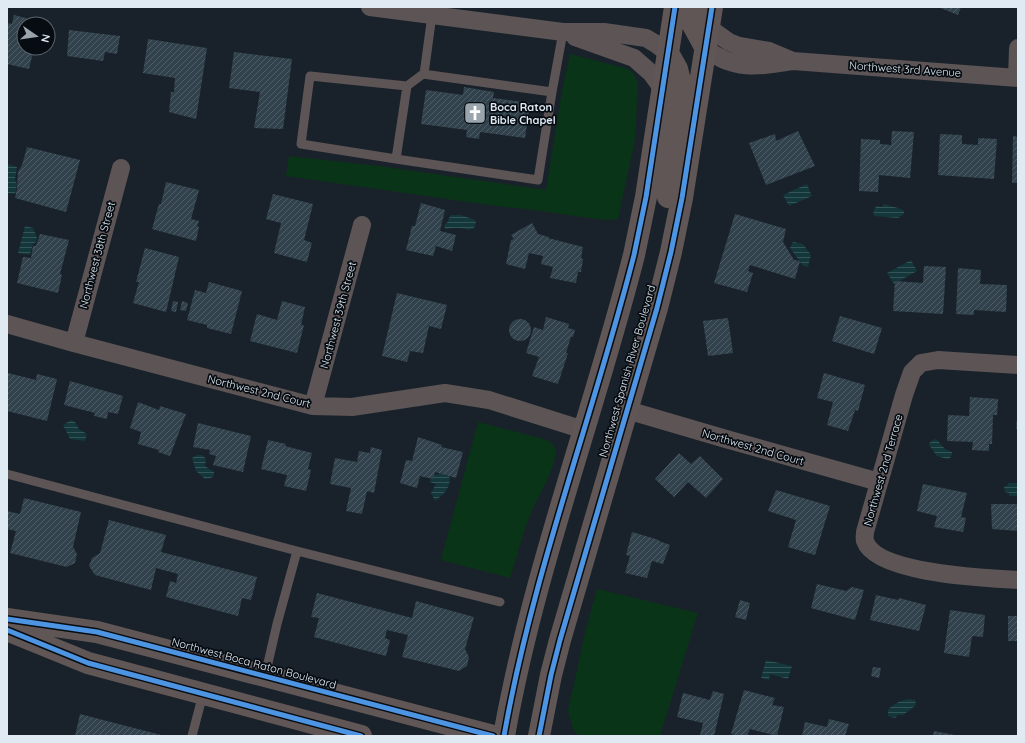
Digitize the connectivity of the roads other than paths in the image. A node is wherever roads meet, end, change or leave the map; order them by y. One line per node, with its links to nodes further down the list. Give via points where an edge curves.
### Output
1 (370, 7): 4 (street)
2 (675, 7): 9 (main road)
3 (692, 7): 6 (main road, via 693,25)
4 (401, 9): 5 (street)
5 (432, 15): 7 (street); 10 (lane)
6 (708, 27): 11 (street, Northwest 3rd Avenue, via 719,58 732,63 767,66 793,61); 18 (main road, Northwest Spanish River Boulevard, via 682,198)
7 (563, 32): 9 (street, via 604,32 646,38); 13 (street, via 634,58 651,73); 14 (lane)
8 (1018, 48): 11 (street)
9 (668, 53): 13 (main road); 18 (main road, via 677,69 681,85 668,195)
10 (424, 74): 12 (lane); 14 (lane)
11 (1017, 78)
12 (407, 86): 15 (lane); 15 (lane, via 310,76 301,144)
13 (662, 88): 24 (main road, via 634,255)
14 (552, 92): 15 (lane, via 538,180)
15 (396, 159)
16 (120, 168): 20 (street, Northwest 38th Street)
17 (362, 224): 22 (street, Northwest 39th Street)
18 (671, 252): 23 (main road, Northwest Spanish River Boulevard)
19 (7, 324): 20 (street, Northwest 2nd Court)
20 (74, 343): 22 (street, Northwest 2nd Court)
21 (1018, 365): 26 (street, Northwest 2nd Terrace, via 938,360 921,363 912,372)
22 (313, 406): 24 (street, Northwest 2nd Court, via 352,407 445,393 489,400)
23 (627, 410): 26 (street, Northwest 2nd Court); 38 (main road, Northwest Spanish River Boulevard, via 560,640)
24 (584, 430): 37 (main road, via 528,626)
25 (7, 474): 27 (lane)
26 (879, 482): 28 (street, Northwest 2nd Terrace, via 865,532 865,541 872,551 887,560 913,569)
27 (297, 550): 29 (lane); 32 (lane)
28 (1018, 580)
29 (500, 602)
30 (7, 619): 32 (main road, Northwest Boca Raton Boulevard, via 97,632)
31 (7, 630): 33 (main road, via 88,663)
32 (265, 676): 36 (main road, Northwest Boca Raton Boulevard)
33 (203, 694): 34 (lane); 35 (main road)
34 (192, 736)
35 (360, 736)
36 (493, 736)
37 (504, 736)
38 (539, 736)

